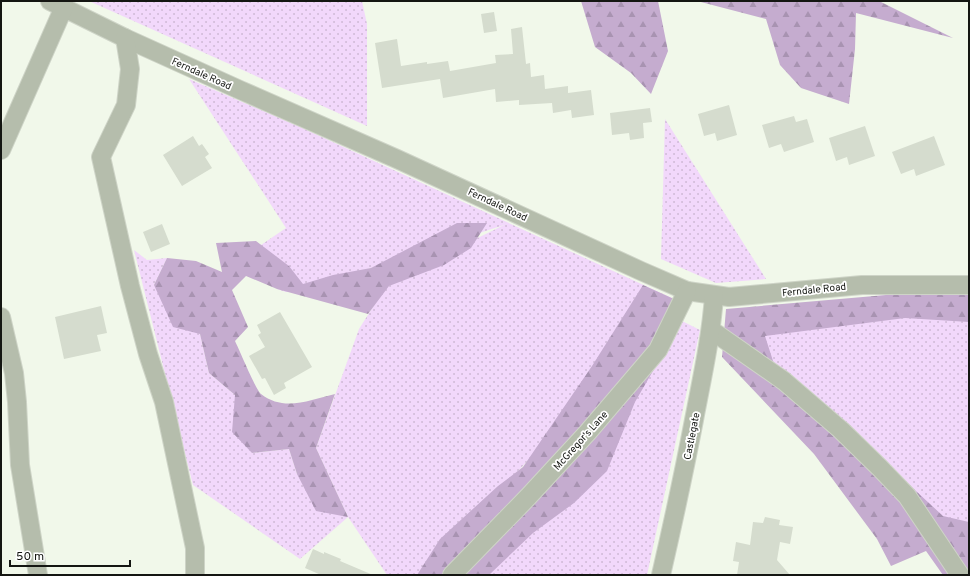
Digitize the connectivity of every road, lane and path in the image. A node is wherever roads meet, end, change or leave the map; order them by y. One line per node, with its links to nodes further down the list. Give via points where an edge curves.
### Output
1 (57, 4): 2 (street, Ferndale Road); 3 (street)
2 (125, 38): 5 (street, Ferndale Road); 10 (street, via 130,69 126,105 101,157 130,286 164,402 195,548)
3 (1, 150)
4 (969, 285): 6 (street, Ferndale Road, via 862,285 729,297)
5 (687, 291): 6 (street, Ferndale Road); 11 (street, McGregor's Lane, via 658,350 528,498)
6 (714, 296): 8 (street, Castlegate)
7 (1, 317): 9 (street, via 14,373 20,465)
8 (711, 330): 12 (street, Castlegate); 13 (street, via 784,381 880,468 907,496)
9 (38, 575)
10 (195, 575)
11 (452, 575)
12 (661, 575)
13 (960, 575)

